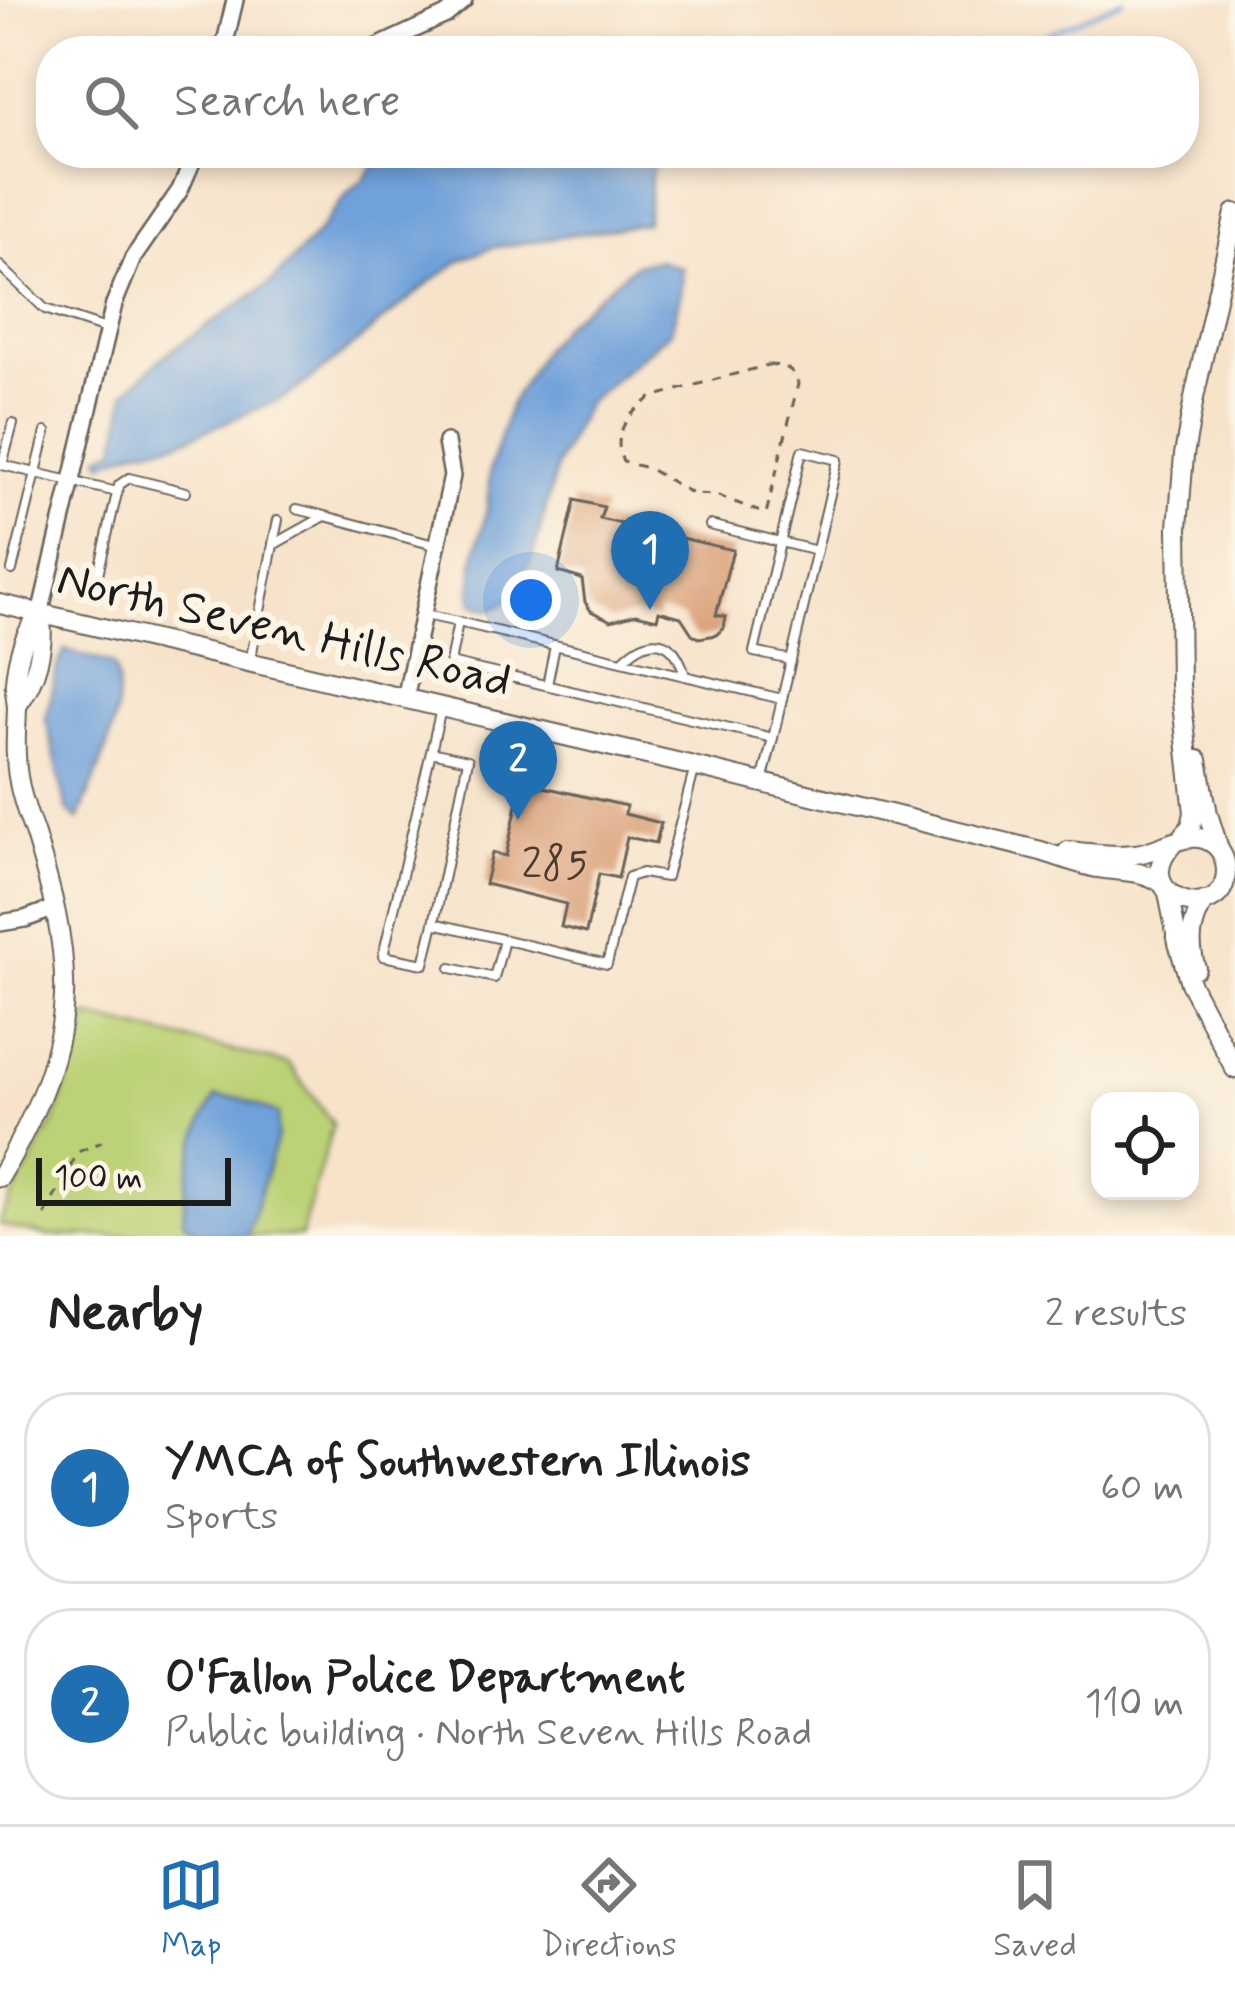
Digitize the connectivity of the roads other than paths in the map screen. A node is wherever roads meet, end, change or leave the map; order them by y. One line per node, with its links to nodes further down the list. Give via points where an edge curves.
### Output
1 (235, 0): 3 (street)
2 (464, 0): 4 (street)
3 (227, 36)
4 (400, 36)
5 (190, 168): 8 (street, via 133,258)
6 (1235, 213): 39 (street, via 1184,455)
7 (0, 266): 8 (lane, via 45,309)
8 (107, 330): 13 (street)
9 (13, 424): 12 (lane, via 2,466)
10 (46, 432): 12 (lane)
11 (446, 442): 22 (street, via 452,476)
12 (36, 475): 13 (lane); 24 (lane)
13 (70, 482): 14 (lane); 27 (street)
14 (117, 492): 15 (lane, via 129,478); 25 (lane)
15 (186, 492)
16 (297, 508): 17 (lane)
17 (325, 516): 21 (lane); 22 (lane)
18 (278, 520): 21 (lane)
19 (710, 525): 20 (lane)
20 (780, 542): 23 (lane); 23 (lane, via 802,451 838,460); 31 (lane, via 754,652)
21 (273, 545): 33 (lane)
22 (438, 546): 28 (street)
23 (817, 550): 31 (lane)
24 (12, 570)
25 (95, 587)
26 (0, 604): 27 (street, North Seven Hills Road)
27 (40, 614): 33 (street, North Seven Hills Road); 40 (street, via 26,630)
28 (423, 615): 29 (lane); 36 (street)
29 (458, 622): 30 (lane); 35 (lane, via 450,663)
30 (555, 645): 32 (lane); 35 (lane)
31 (791, 660): 37 (lane)
32 (622, 661): 34 (lane); 34 (lane, via 646,643 663,642 676,651)
33 (249, 663): 36 (street, North Seven Hills Road)
34 (685, 676): 37 (lane)
35 (547, 685): 41 (lane)
36 (405, 699): 38 (street, North Seven Hills Road)
37 (782, 699): 41 (lane)
38 (442, 707): 42 (lane); 43 (street, North Seven Hills Road)
39 (1184, 722): 45 (street, via 1194,813); 47 (street)
40 (7, 728): 51 (street)
41 (773, 738): 44 (lane)
42 (431, 752): 53 (lane, via 468,760); 53 (lane, via 383,956 424,964)
43 (695, 766): 44 (street, North Seven Hills Road); 54 (lane, via 666,877 629,878 607,964)
44 (762, 784): 46 (street, North Seven Hills Road)
45 (1176, 842): 46 (street, North Seven Hills Road, via 1137,854); 47 (street, via 1202,838); 48 (street, via 1160,863)
46 (1041, 851): 48 (street, North Seven Hills Road, via 1134,871)
47 (1226, 860): 50 (street, via 1221,888)
48 (1166, 888): 50 (street, via 1186,903); 56 (street, via 1184,965)
49 (1235, 898): 50 (street)
50 (1208, 900): 56 (street, via 1191,943)
51 (55, 908): 52 (street); 58 (street, via 61,1030 53,1066)
52 (0, 923)
53 (434, 923): 54 (lane)
54 (504, 940): 55 (lane, via 494,978)
55 (451, 968)
56 (1204, 1007): 57 (street)
57 (1235, 1069)
58 (7, 1150): 59 (street)
59 (0, 1177)

